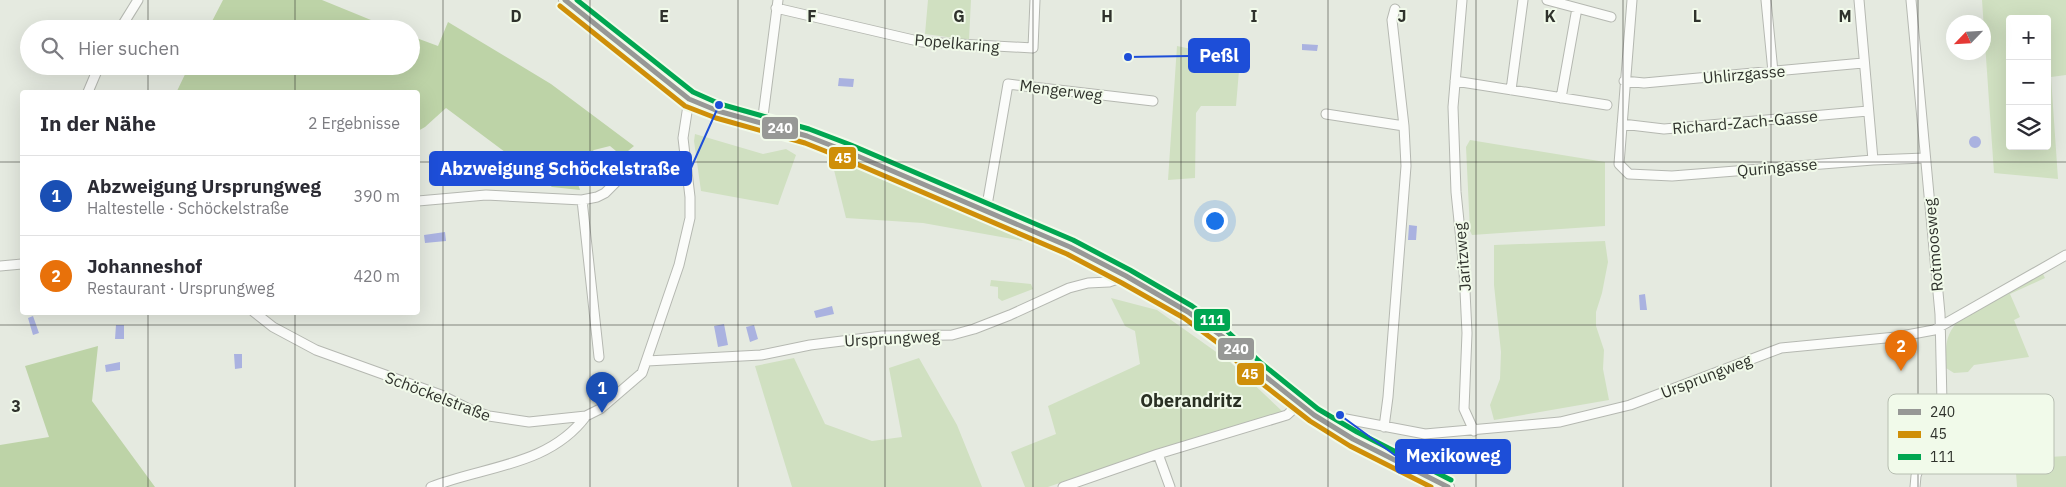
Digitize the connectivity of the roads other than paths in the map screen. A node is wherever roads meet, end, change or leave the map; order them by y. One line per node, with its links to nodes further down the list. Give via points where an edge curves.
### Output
1 (138, 0): 15 (street)
2 (565, 0): 24 (main road)
3 (1036, 0): 11 (street, Popelkaring, via 1033,48 922,42)
4 (1462, 0): 19 (street, Jaritzweg)
5 (1523, 0): 22 (street)
6 (1547, 0): 13 (street)
7 (1632, 0): 20 (street)
8 (1766, 0): 17 (street)
9 (1859, 0): 16 (street)
10 (1912, 0): 32 (street, Rotmoosweg)
11 (777, 4): 29 (street, Popelkaring)
12 (1395, 8): 31 (street, via 1392,20)
13 (1577, 8): 14 (street); 23 (street)
14 (1611, 17)
15 (126, 20)
16 (1863, 63): 17 (street, Uhlirzgasse); 27 (street)
17 (1773, 72): 20 (street, Uhlirzgasse, via 1644,83)
18 (96, 75): 21 (street)
19 (1455, 81): 22 (street); 51 (street, Jaritzweg, via 1456,192 1467,334 1464,409)
20 (1624, 81): 30 (street)
21 (89, 90)
22 (1510, 90): 23 (street)
23 (1561, 98): 26 (street)
24 (689, 99): 29 (main road); 34 (street, Schöckelstraße, via 683,138)
25 (1153, 101): 37 (street, Mengerweg, via 1008,84)
26 (1607, 105)
27 (1868, 111): 30 (street, Richard-Zach-Gasse, via 1664,129); 33 (street)
28 (1326, 114): 31 (street)
29 (762, 124): 37 (main road, via 807,136)
30 (1622, 124): 33 (street, Quringasse, via 1619,164 1629,174 1672,176)
31 (1404, 126): 49 (street, via 1406,166)
32 (1925, 158): 33 (street, Quringasse); 43 (street, Rotmoosweg)
33 (1872, 160)
34 (686, 162): 35 (street, via 628,170 605,193); 45 (street, Schöckelstraße, via 690,218)
35 (582, 200): 36 (street, via 486,195); 44 (street)
36 (420, 201)
37 (986, 211): 41 (main road, via 1070,247)
38 (2066, 255): 43 (street, Ursprungweg)
39 (20, 264): 40 (street)
40 (0, 266)
41 (1126, 276): 45 (street, Ursprungweg, via 1061,291 1010,315 952,335 882,336 761,355); 47 (main road, via 1188,312 1223,337)
42 (258, 315): 48 (street, Schöckelstraße, via 316,350 441,395 489,416 529,422)
43 (1940, 326): 46 (street, Rotmoosweg); 51 (street, Ursprungweg, via 1896,337 1781,348 1630,405 1560,422)
44 (599, 358)
45 (647, 360): 48 (street, Schöckelstraße, via 642,373 600,409)
46 (1942, 394)
47 (1299, 404): 50 (main road); 52 (street, via 1287,415)
48 (586, 416): 54 (street, via 556,445 516,463)
49 (1384, 427): 50 (street, Ursprungweg, via 1346,419 1339,420); 51 (street, Ursprungweg, via 1425,434)
50 (1334, 428): 57 (main road)
51 (1477, 430)
52 (1158, 454): 55 (street); 56 (street)
53 (1917, 474): 58 (street, Rotmoosweg)
54 (431, 487)
55 (1063, 487)
56 (1170, 487)
57 (1448, 487)
58 (1915, 487)

